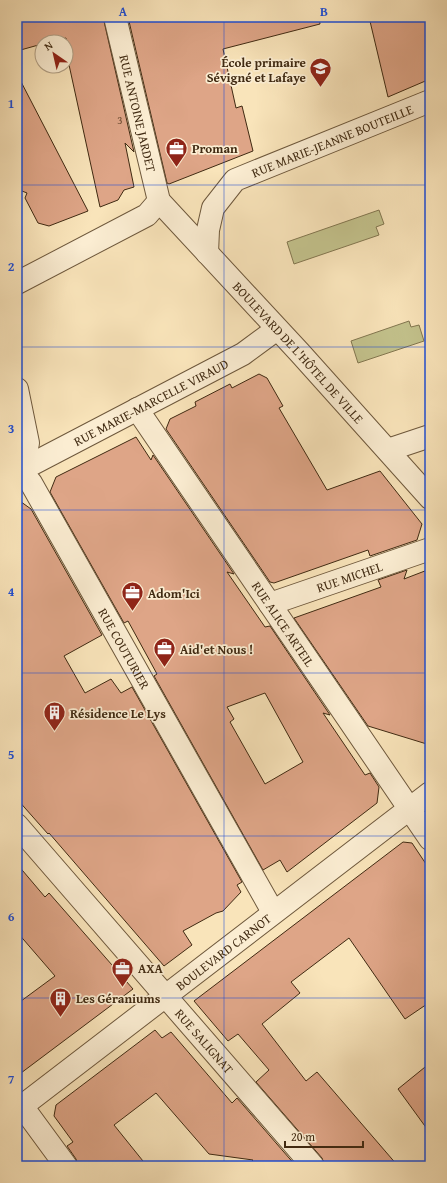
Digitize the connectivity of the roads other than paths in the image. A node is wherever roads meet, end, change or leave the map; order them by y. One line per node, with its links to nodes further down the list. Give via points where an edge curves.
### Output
1 (115, 17): 3 (street, RUE ANTOINE JARDET)
2 (430, 101): 4 (street, RUE MARIE-JEANNE BOUTEILLE, via 235,180 213,208 208,230)
3 (162, 204): 4 (street, BOULEVARD DE L'HÔTEL DE VILLE); 5 (street, via 147,215)
4 (207, 253): 6 (street, BOULEVARD DE L'HÔTEL DE VILLE)
5 (17, 283)
6 (277, 329): 8 (street, RUE MARIE-MARCELLE VIRAUD, via 243,354); 10 (street, BOULEVARD DE L'HÔTEL DE VILLE)
7 (17, 389): 11 (street, via 28,443)
8 (137, 409): 11 (street, RUE MARIE-MARCELLE VIRAUD); 14 (street, RUE ALICE ARTEIL)
9 (430, 436): 10 (street)
10 (388, 450): 12 (street, BOULEVARD DE L'HÔTEL DE VILLE)
11 (19, 469): 19 (street, RUE COUTURIER)
12 (430, 498)
13 (430, 549): 14 (street, RUE MICHEL)
14 (270, 604): 16 (street, RUE ALICE ARTEIL)
15 (430, 793): 16 (street, BOULEVARD CARNOT)
16 (409, 809): 18 (street, RUE ALICE ARTEIL); 19 (street, BOULEVARD CARNOT)
17 (17, 825): 20 (street, RUE SALIGNAT)
18 (430, 839)
19 (273, 912): 20 (street, BOULEVARD CARNOT)
20 (164, 996): 21 (street, BOULEVARD CARNOT); 23 (street, RUE SALIGNAT)
21 (20, 1108): 22 (street)
22 (66, 1166)
23 (313, 1166)

